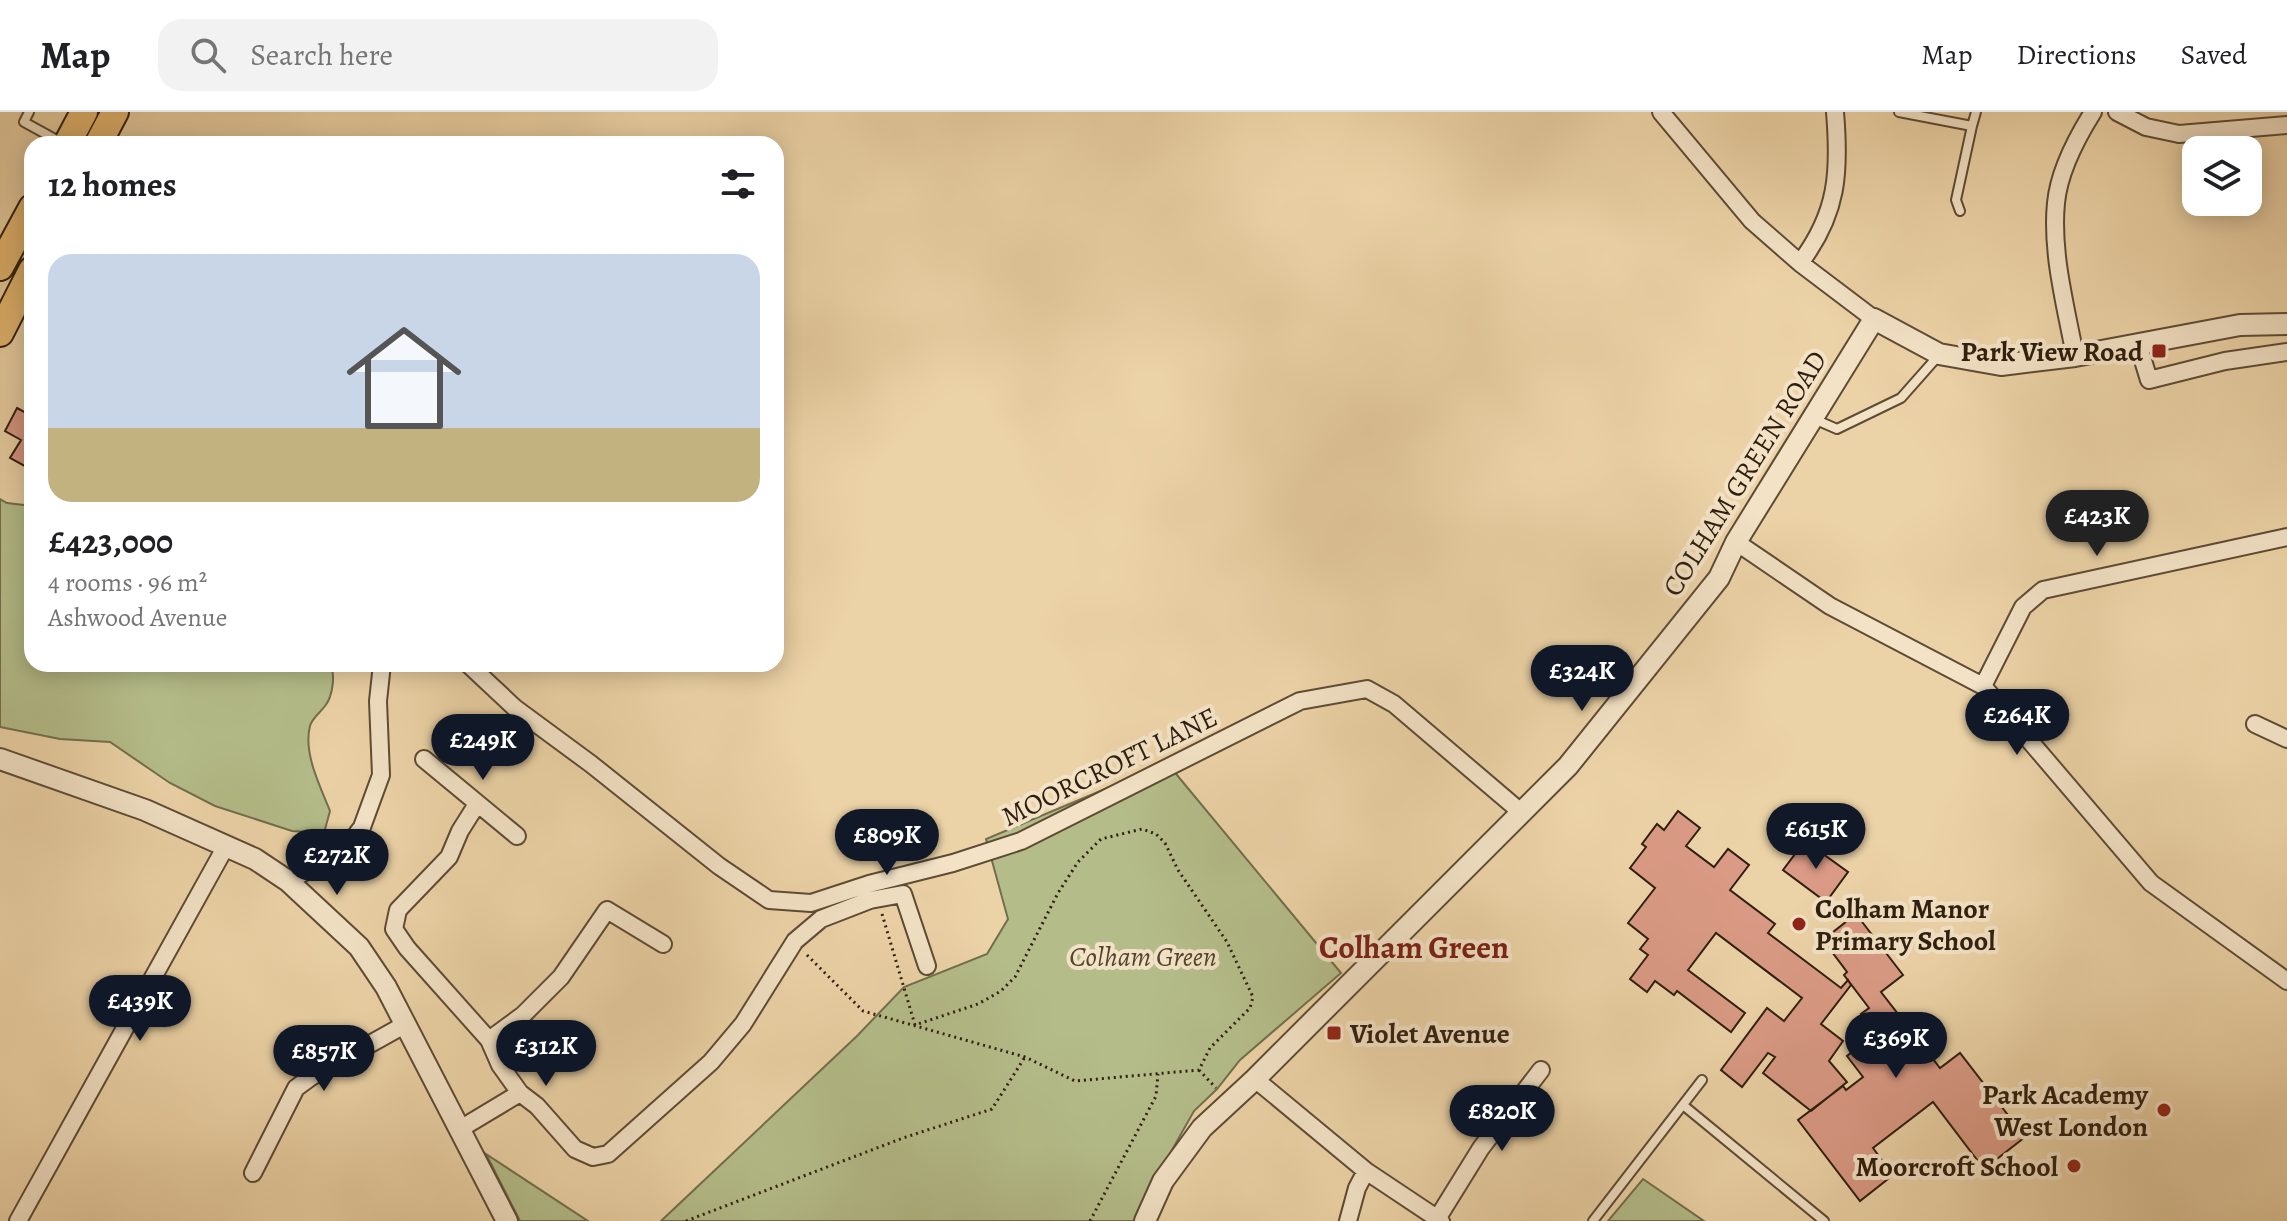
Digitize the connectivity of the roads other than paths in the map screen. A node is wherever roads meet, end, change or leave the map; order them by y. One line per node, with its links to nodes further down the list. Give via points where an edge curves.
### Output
1 (29, 112): 12 (lane, via 24,122)
2 (84, 112): 13 (main road)
3 (115, 112): 14 (main road)
4 (1661, 112): 17 (street, via 1752,221)
5 (1835, 112): 17 (street, via 1833,198 1818,239)
6 (1899, 112): 11 (lane)
7 (1976, 112): 11 (lane)
8 (2093, 112): 26 (street, via 2073,145 2056,202 2057,253)
9 (2117, 112): 10 (street, via 2146,127 2179,134)
10 (2287, 125)
11 (1972, 126): 15 (lane, via 1956,200)
12 (51, 136)
13 (70, 136)
14 (102, 136)
15 (1960, 211)
16 (24, 223): 18 (main road)
17 (1800, 263): 20 (street)
18 (0, 267)
19 (24, 286): 22 (main road)
20 (1874, 319): 25 (street); 27 (street, COLHAM GREEN ROAD)
21 (2287, 324): 23 (street, via 2240,325)
22 (0, 333)
23 (2138, 344): 24 (street, via 2149,380); 26 (street)
24 (2287, 352)
25 (1939, 354): 26 (street, via 2001,365); 27 (lane, via 1901,398 1837,429)
26 (2075, 356)
27 (1812, 418): 29 (street, COLHAM GREEN ROAD)
28 (2287, 537): 32 (street, via 2043,590 2023,607)
29 (1736, 542): 32 (street, via 1830,606); 38 (street, COLHAM GREEN ROAD, via 1719,578 1568,766)
30 (381, 672): 41 (street, via 381,775 362,827 344,851)
31 (477, 672): 38 (street, MOORCROFT LANE, via 515,708 769,900 811,903 1021,841 1300,701 1367,689 1394,704)
32 (1983, 686): 44 (street, via 2151,883)
33 (2255, 724): 34 (street)
34 (2287, 739)
35 (0, 759): 40 (street, via 138,807)
36 (424, 759): 37 (street)
37 (477, 804): 39 (street); 46 (street, via 449,857 398,910 394,929)
38 (1522, 813): 48 (street, COLHAM GREEN ROAD)
39 (517, 836)
40 (226, 846): 41 (street); 56 (street)
41 (288, 881): 45 (street, via 359,947)
42 (663, 944): 46 (street, via 607,910 561,977)
43 (927, 966): 50 (street, via 903,894 821,919 795,941 743,1024 711,1062 608,1154 593,1157 575,1149)
44 (2287, 981)
45 (406, 1024): 52 (street); 54 (street, via 296,1088)
46 (489, 1040): 50 (street)
47 (1541, 1070): 55 (street, via 1481,1148)
48 (1255, 1079): 53 (street); 58 (street, COLHAM GREEN ROAD, via 1202,1128 1163,1181)
49 (1702, 1080): 51 (lane)
50 (520, 1093): 52 (street)
51 (1683, 1105): 60 (lane); 61 (lane)
52 (460, 1129): 57 (street)
53 (1366, 1171): 55 (street); 59 (street)
54 (253, 1173)
55 (1439, 1220)
56 (18, 1221)
57 (507, 1221)
58 (1145, 1221)
59 (1348, 1221)
60 (1593, 1221)
61 (1824, 1221)

